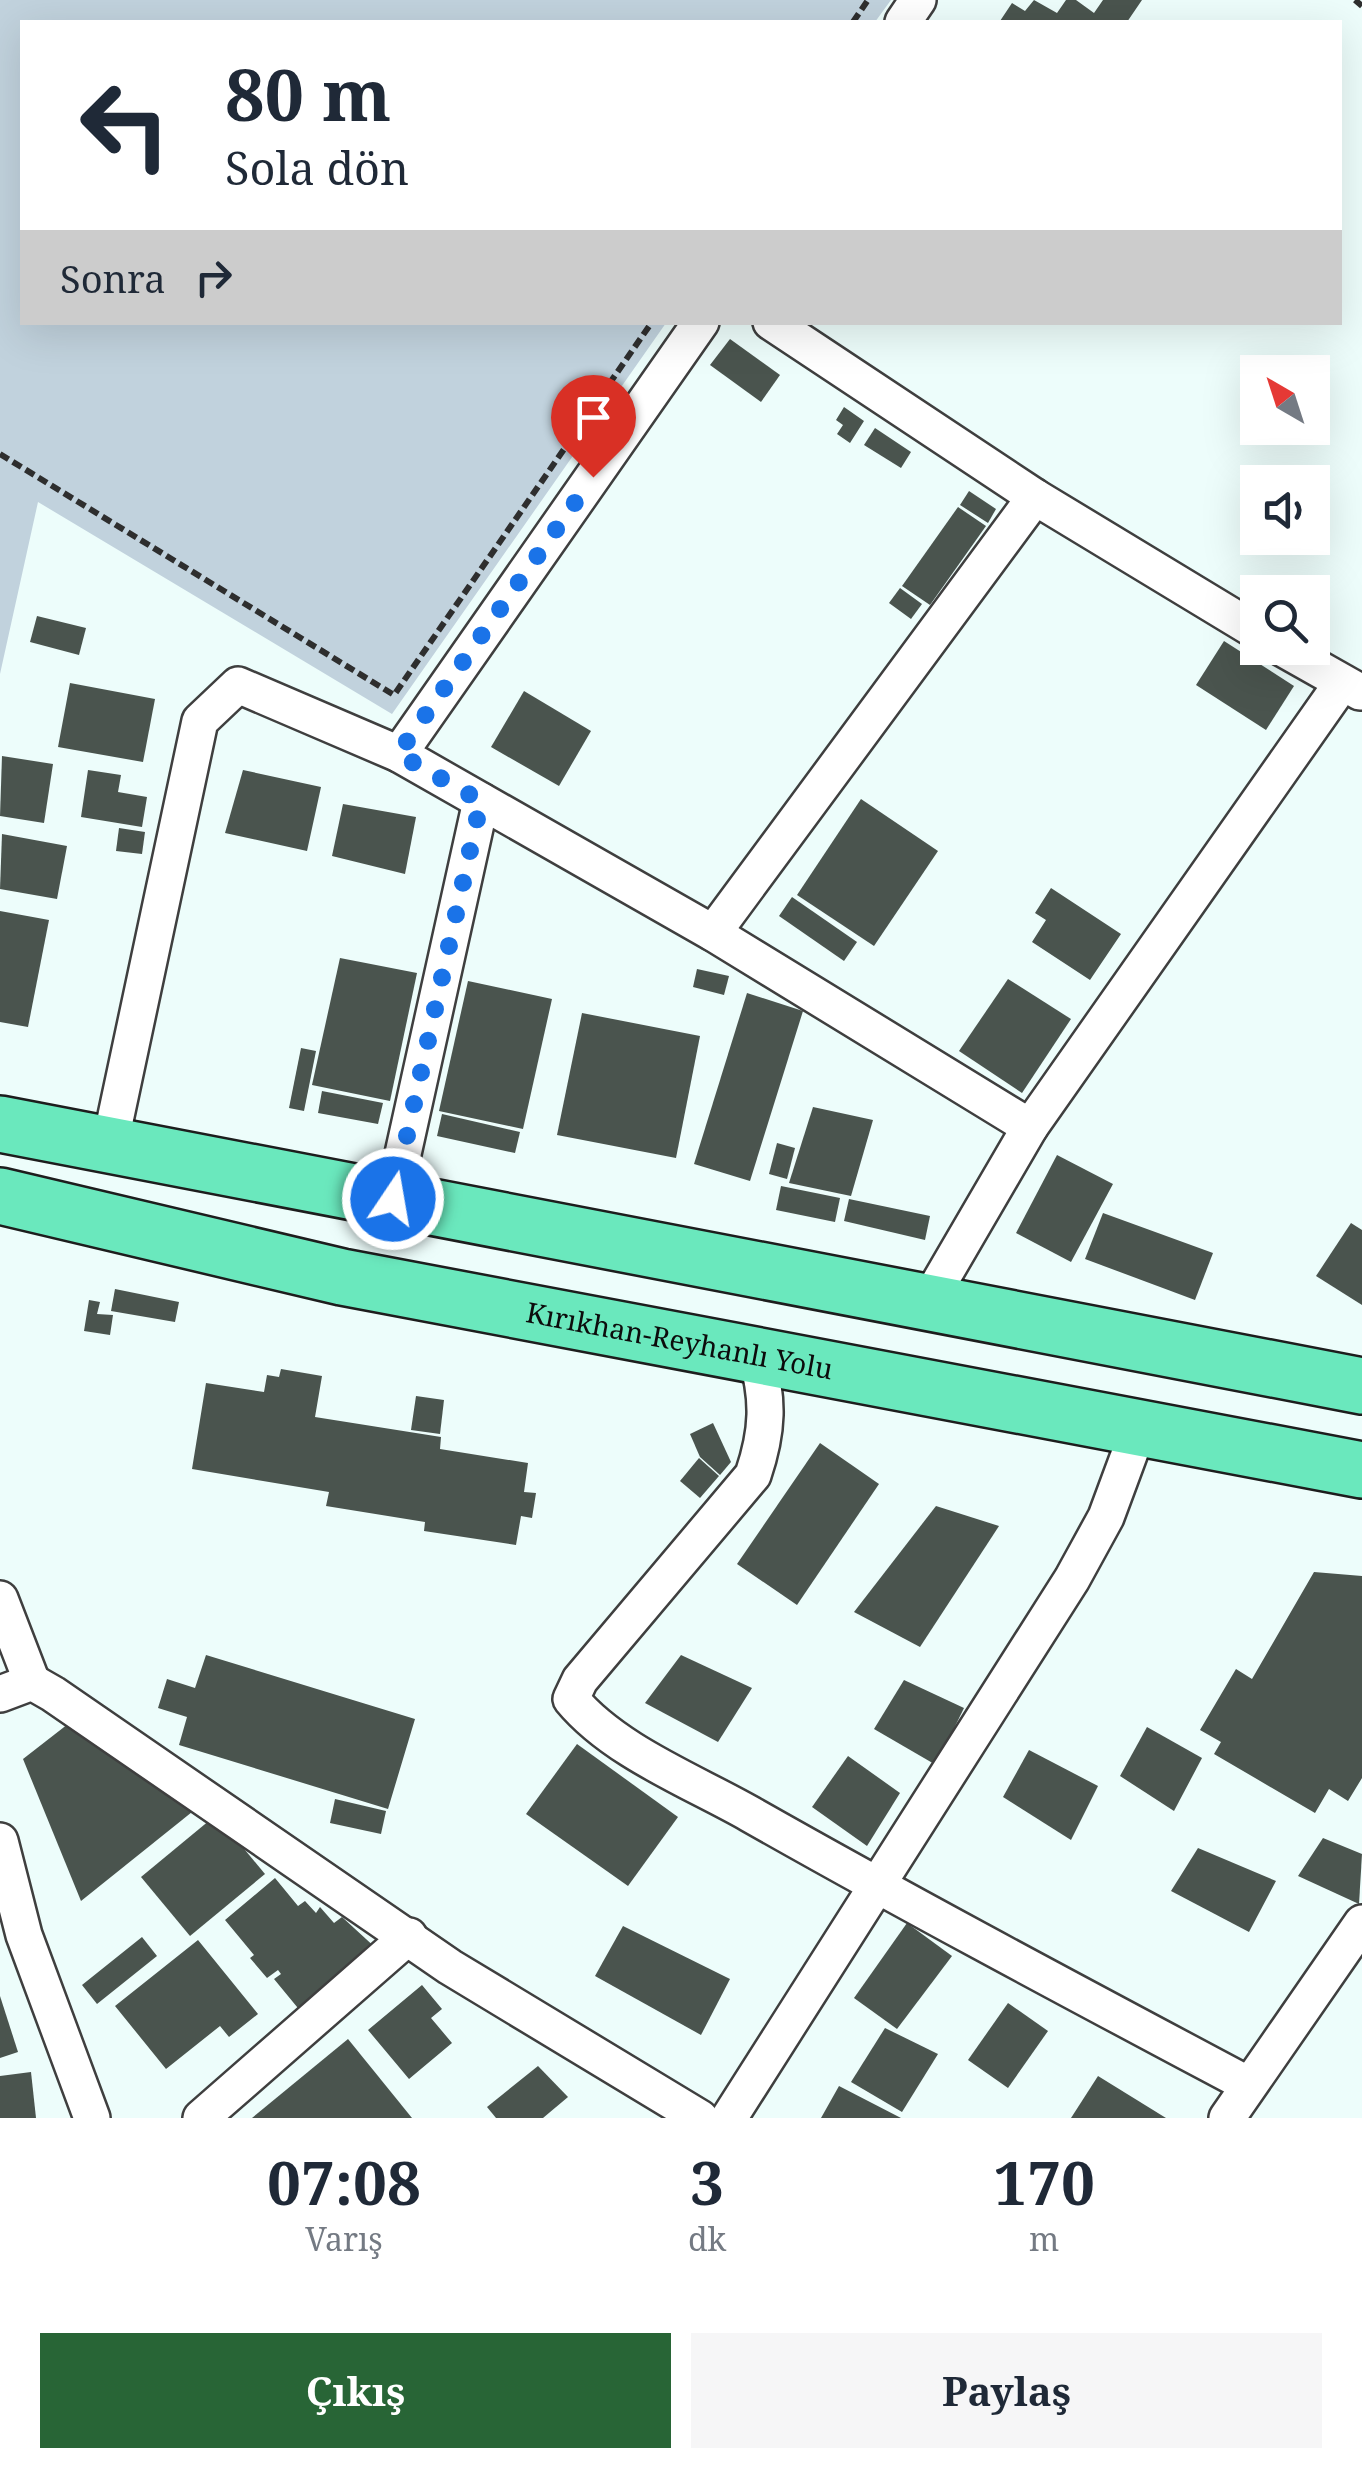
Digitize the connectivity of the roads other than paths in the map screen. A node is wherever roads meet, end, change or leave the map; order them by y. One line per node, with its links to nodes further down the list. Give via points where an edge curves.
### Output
1 (699, 325): 7 (street)
2 (776, 325): 3 (street)
3 (1035, 498): 4 (street); 9 (street)
4 (1240, 621)
5 (1312, 665): 6 (street)
6 (1352, 688): 11 (street)
7 (398, 754): 8 (street); 12 (street, via 238,684 200,721)
8 (481, 801): 9 (street); 14 (street)
9 (713, 933): 11 (street)
10 (0, 1124): 12 (highway)
11 (1030, 1127): 15 (street)
12 (110, 1144): 14 (highway)
13 (0, 1196): 16 (highway, Kırıkhan-Reyhanlı Yolu, via 342,1277)
14 (393, 1199): 15 (highway)
15 (928, 1302): 17 (highway)
16 (756, 1355): 18 (highway, Kırıkhan-Reyhanlı Yolu); 23 (street, via 766,1390 767,1433 753,1475 571,1699 588,1720 628,1745)
17 (1362, 1386)
18 (1139, 1428): 19 (highway, Kırıkhan-Reyhanlı Yolu); 23 (street, via 1106,1517 1072,1579)
19 (1362, 1470)
20 (0, 1600): 21 (street)
21 (16, 1688): 25 (street)
22 (0, 1841): 26 (street)
23 (876, 1885): 28 (street); 33 (street)
24 (1362, 1923): 28 (street)
25 (409, 1936): 31 (street); 32 (street)
26 (12, 1945): 27 (street)
27 (66, 2055): 29 (street); 30 (street)
28 (1246, 2084): 34 (street)
29 (92, 2118)
30 (112, 2118)
31 (201, 2118)
32 (700, 2118)
33 (729, 2118)
34 (1227, 2118)

